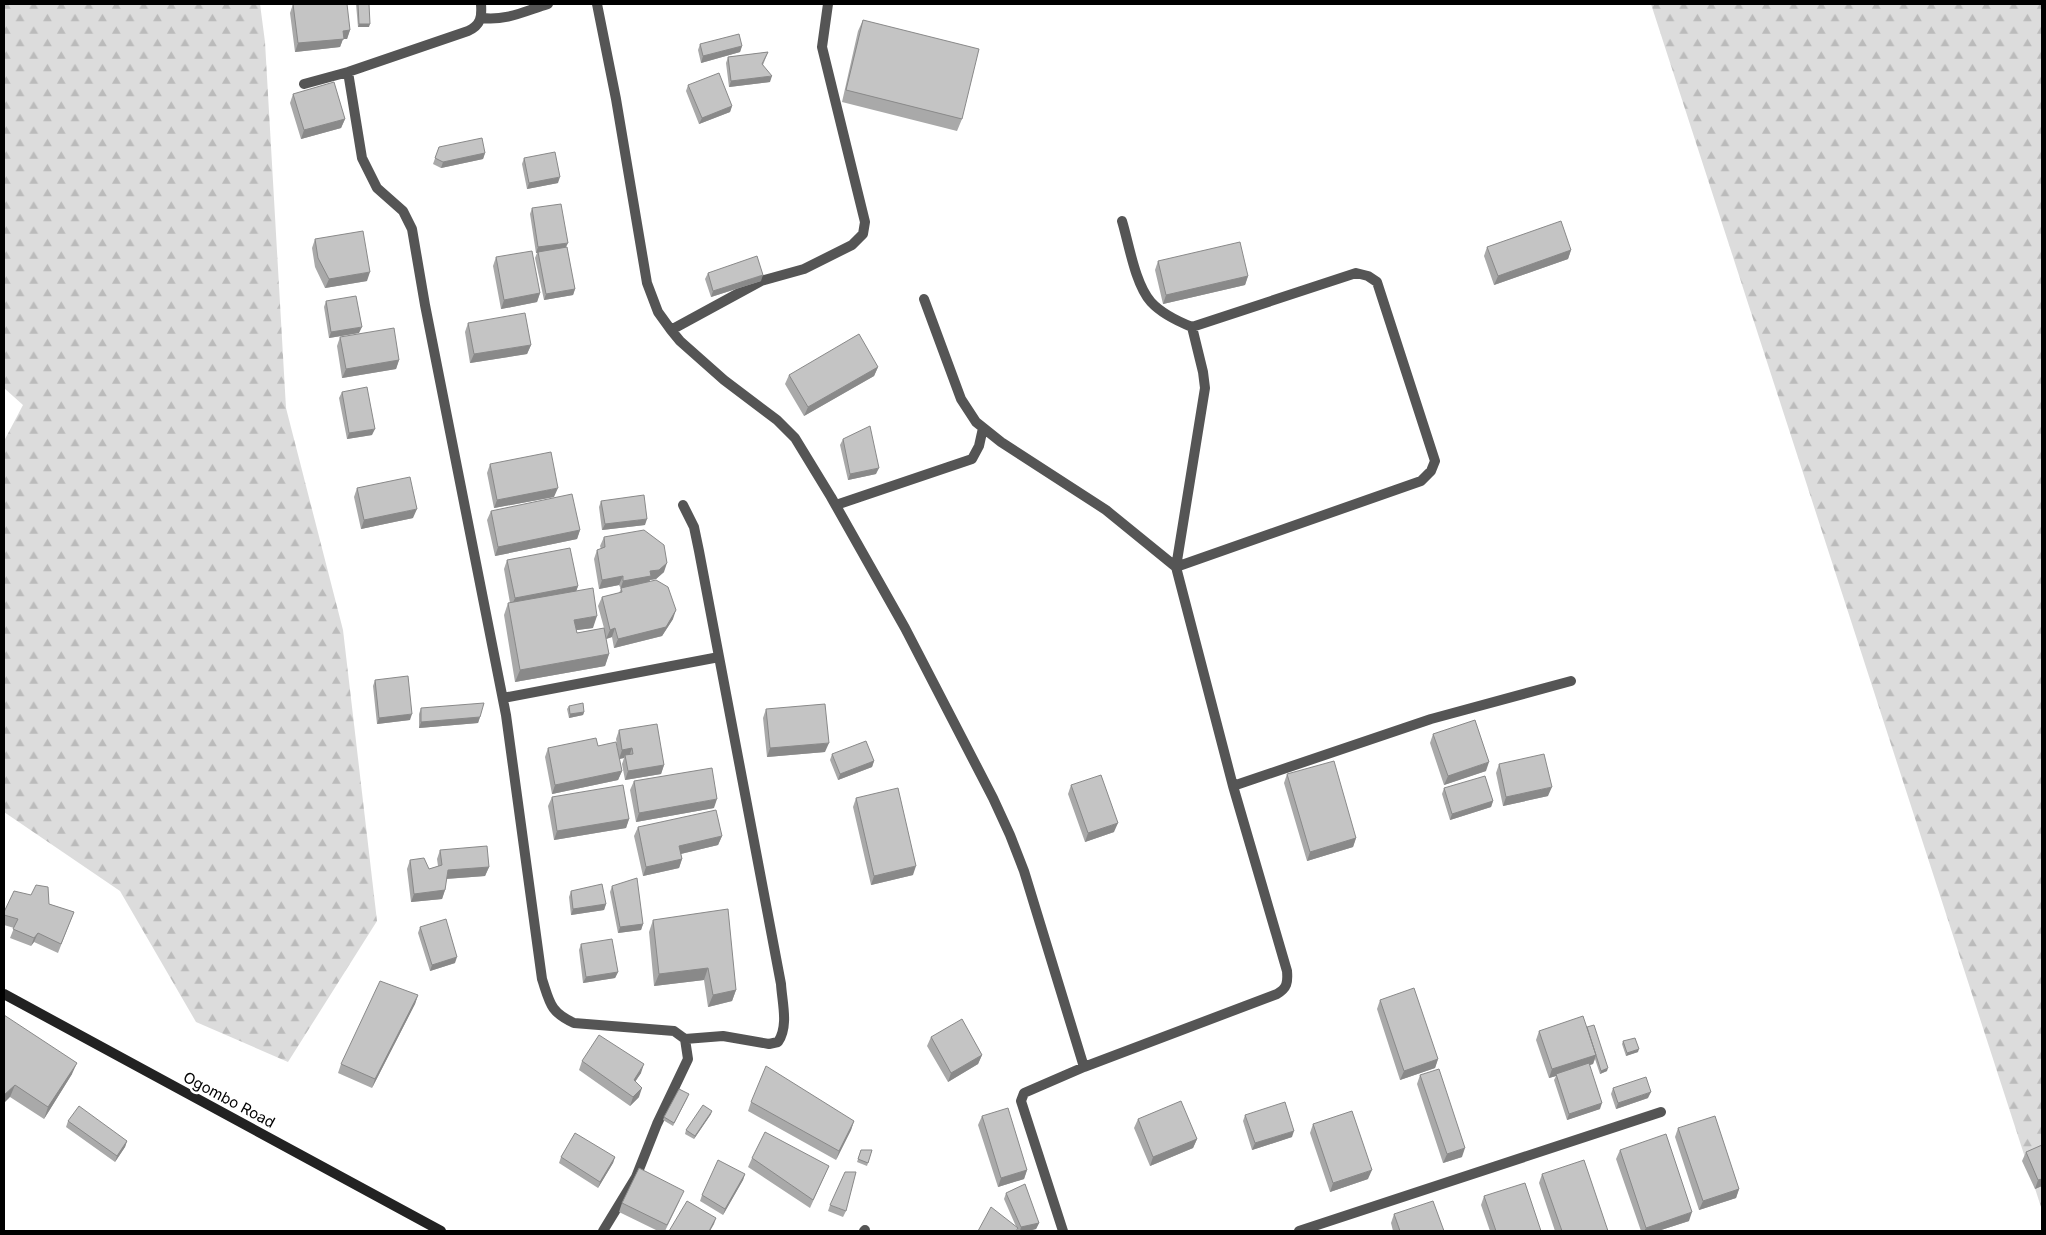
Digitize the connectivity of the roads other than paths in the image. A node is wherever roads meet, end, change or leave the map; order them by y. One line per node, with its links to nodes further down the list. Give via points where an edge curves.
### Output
1 (480, 4): 5 (street)
2 (548, 4): 5 (street, via 508,18)
3 (597, 4): 11 (street, via 646,283 658,312)
4 (828, 4): 11 (street, via 822,46 865,222 863,234 852,245 804,269 761,281)
5 (482, 18): 6 (street, via 474,28 453,37)
6 (348, 72): 7 (street); 18 (street, via 362,158 377,188 403,211 412,229)
7 (304, 84)
8 (1122, 221): 10 (street, via 1141,284 1150,302)
9 (924, 299): 12 (street, via 961,400)
10 (1192, 327): 15 (street, via 1205,388); 15 (street, via 1356,273 1368,276 1377,282 1435,461 1421,481)
11 (671, 330): 14 (street, via 724,380 777,420 795,438)
12 (983, 428): 14 (street, via 972,459); 15 (street, via 1106,510)
13 (683, 505): 16 (street, via 694,527)
14 (836, 505): 22 (street, via 904,628 1010,835)
15 (1176, 568): 19 (street)
16 (719, 657): 18 (street); 21 (street, via 781,984 784,1026 778,1042 769,1044 723,1036)
17 (1570, 681): 19 (street, via 1431,718)
18 (503, 698): 21 (street, via 542,979 553,1009 560,1017 574,1023 674,1031)
19 (1233, 786): 22 (street, via 1287,972 1288,982 1284,990)
20 (4, 994): 24 (main road, Ogombo Road)
21 (685, 1039): 25 (street, via 688,1060 636,1177)
22 (1084, 1067): 26 (street, via 1032,1088 1024,1093 1021,1102)
23 (1661, 1112): 27 (street)
24 (441, 1231)
25 (603, 1231)
26 (1063, 1231)
27 (1299, 1231)

